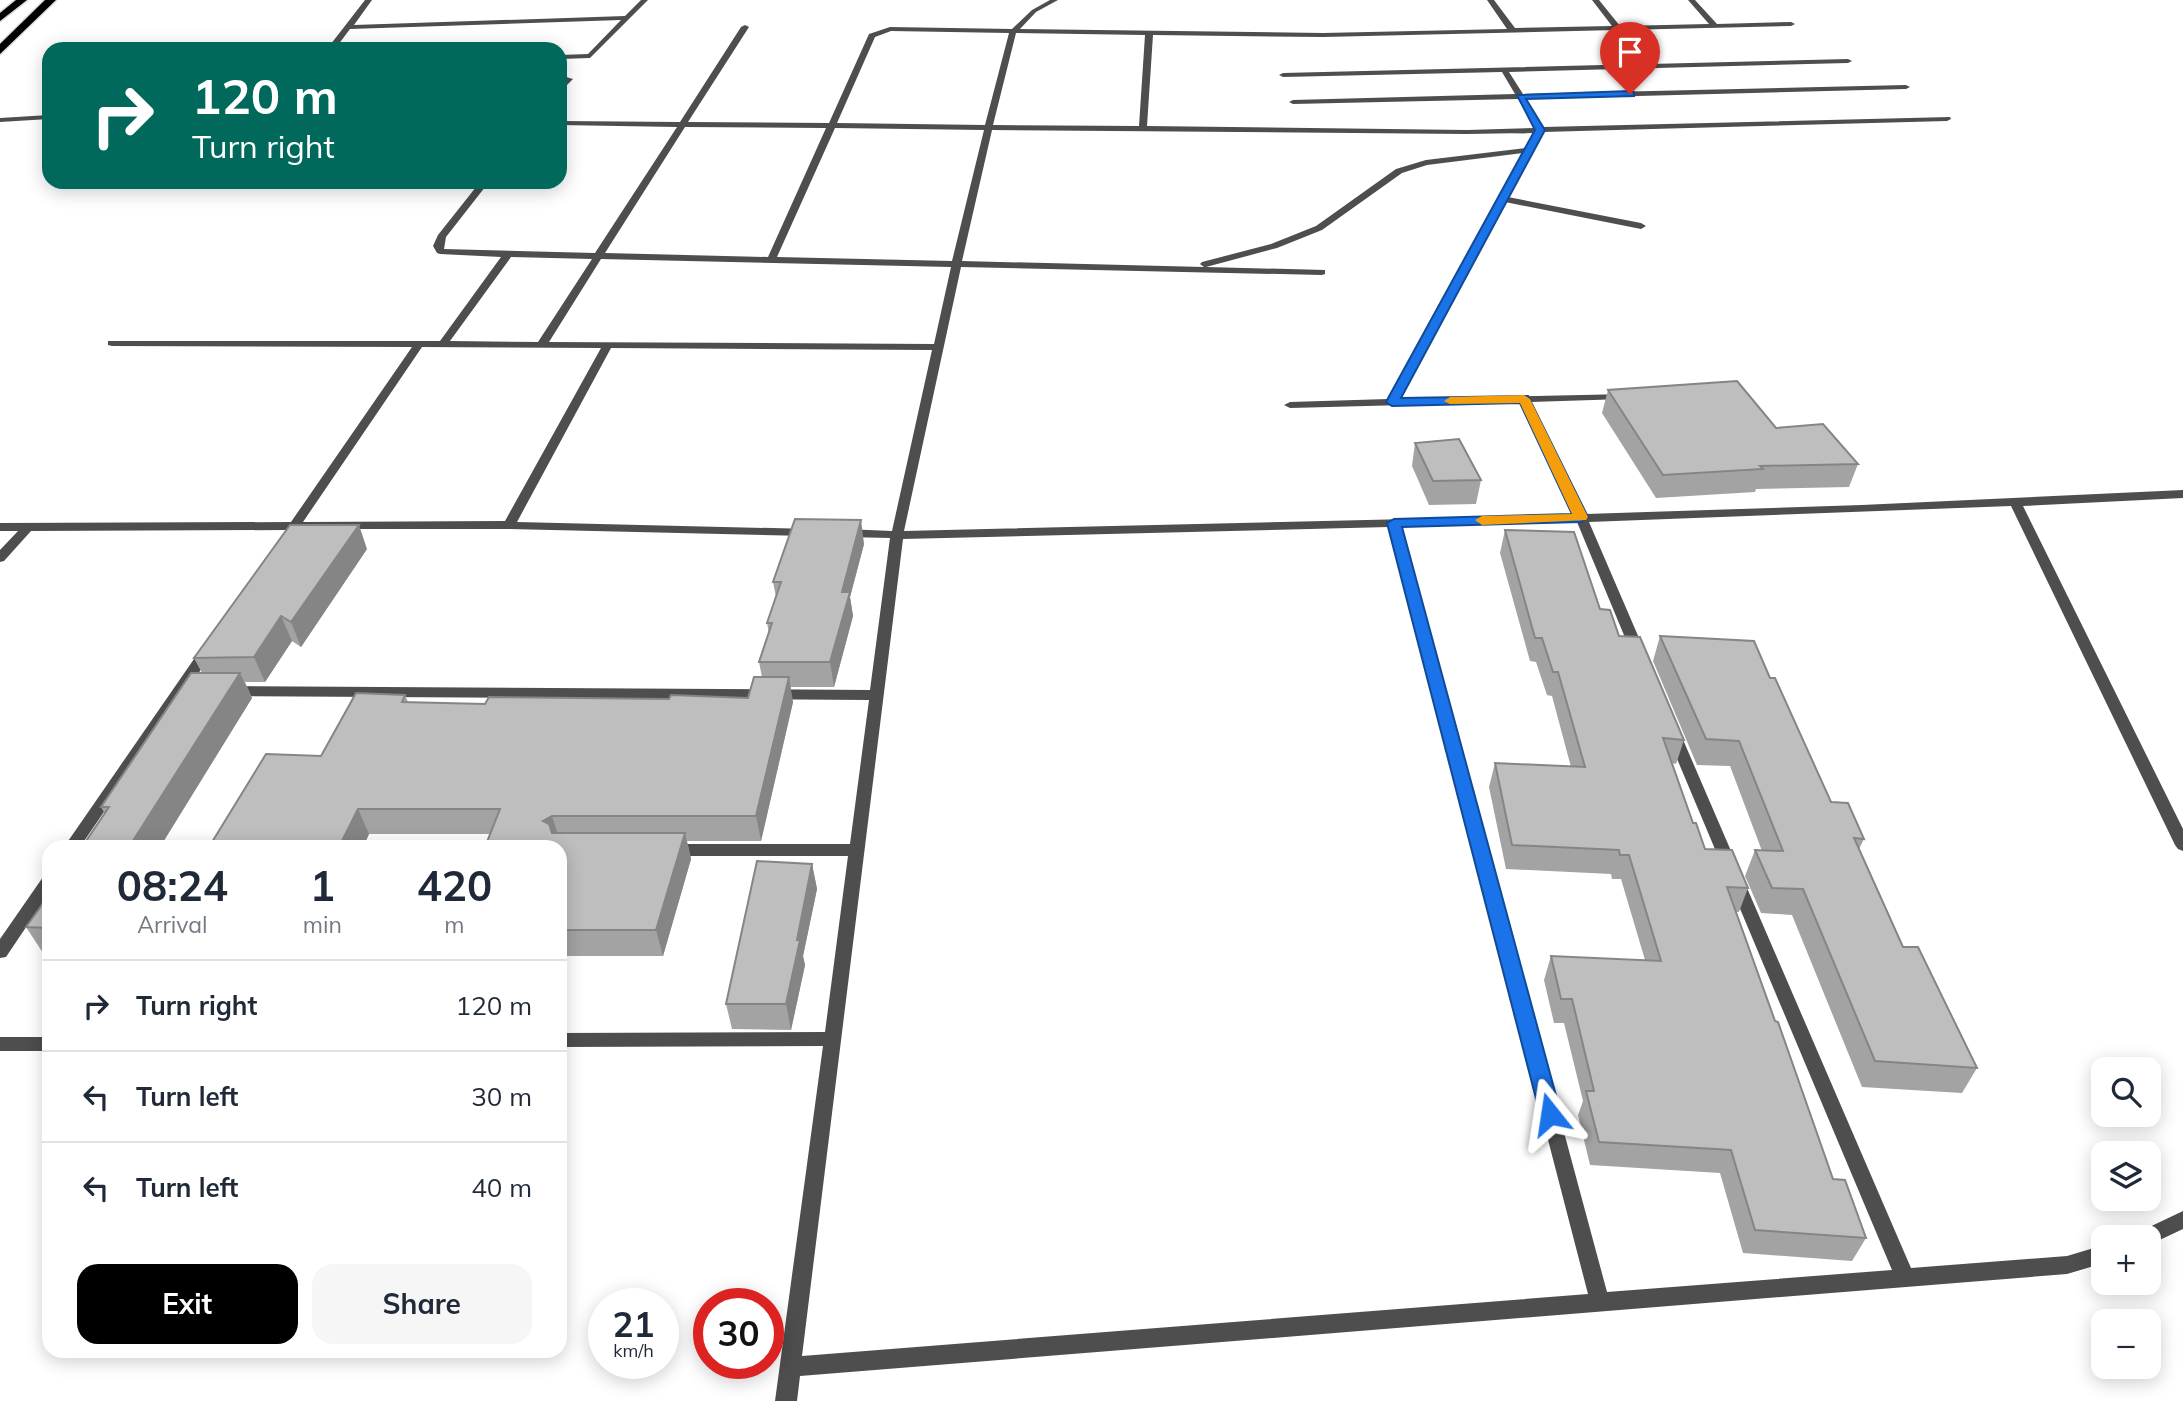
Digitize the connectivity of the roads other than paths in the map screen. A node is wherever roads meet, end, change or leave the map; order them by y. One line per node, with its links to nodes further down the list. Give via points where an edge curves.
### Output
1 (22, 0): 9 (highway)
2 (51, 0): 20 (highway)
3 (369, 0): 13 (street)
4 (645, 0): 10 (street)
5 (1055, 0): 17 (street)
6 (1490, 0): 16 (street)
7 (1595, 0): 15 (street)
8 (1691, 0): 12 (street)
9 (0, 18)
10 (628, 18): 13 (street); 21 (street, via 590,56)
11 (1791, 24): 12 (street)
12 (1715, 26): 15 (street)
13 (348, 27): 19 (street)
14 (745, 27): 35 (street)
15 (1618, 29): 16 (street); 23 (street)
16 (1513, 31): 18 (street)
17 (1013, 32): 18 (street); 36 (street, via 904,28 879,32 872,36); 37 (street)
18 (1149, 34): 38 (street)
19 (336, 42)
20 (0, 51)
21 (567, 57)
22 (1848, 61): 23 (street)
23 (1648, 65): 24 (street)
24 (1504, 69): 25 (street); 29 (street)
25 (1283, 75)
26 (569, 79): 27 (street)
27 (567, 81)
28 (1906, 87): 29 (street)
29 (1520, 96): 30 (street); 39 (street)
30 (1293, 102)
31 (42, 117): 33 (street)
32 (1947, 119): 39 (street)
33 (0, 120)
34 (567, 123): 35 (street)
35 (682, 125): 36 (street); 45 (street)
36 (832, 127): 37 (street); 46 (street)
37 (988, 129): 38 (street); 47 (street)
38 (1143, 130): 39 (street)
39 (1540, 130): 40 (street)
40 (1529, 150): 42 (street); 48 (street, via 1426,163 1399,171 1319,228 1274,246)
41 (479, 189): 44 (street, via 441,237 440,251)
42 (1503, 199): 43 (street); 58 (street)
43 (1641, 226)
44 (508, 254): 45 (street); 52 (street)
45 (598, 256): 46 (street); 53 (street)
46 (771, 260): 47 (street)
47 (956, 264): 48 (street); 55 (street)
48 (1186, 268): 49 (street)
49 (1322, 271)
50 (112, 343): 51 (street)
51 (419, 344): 52 (street); 67 (street)
52 (443, 344): 53 (street)
53 (542, 344): 54 (street)
54 (607, 346): 55 (street); 64 (street)
55 (938, 347): 70 (street)
56 (1632, 396): 57 (street)
57 (1524, 399): 58 (street); 62 (street)
58 (1392, 402): 59 (street)
59 (1290, 405)
60 (2183, 494): 61 (street)
61 (2016, 503): 62 (street); 78 (street)
62 (1581, 517): 63 (street); 73 (street)
63 (1394, 523): 70 (street); 91 (street)
64 (509, 525): 67 (street); 68 (street)
65 (0, 527): 66 (street)
66 (27, 527): 67 (street); 71 (street)
67 (291, 530)
68 (814, 533)
69 (828, 533): 70 (street)
70 (897, 535): 75 (street)
71 (0, 558)
72 (218, 635): 77 (street, via 187,690)
73 (1646, 670)
74 (221, 691): 75 (street)
75 (876, 695): 80 (street)
76 (1668, 720): 90 (street)
77 (77, 840)
78 (2183, 845)
79 (654, 850): 80 (street)
80 (855, 850): 83 (street)
81 (42, 891): 82 (street)
82 (0, 952)
83 (831, 1039): 84 (street); 92 (street)
84 (567, 1041)
85 (0, 1044): 86 (street)
86 (42, 1044)
87 (2183, 1220): 88 (street)
88 (2161, 1231)
89 (2091, 1258): 90 (street, via 2067,1265)
90 (1905, 1278): 91 (street)
91 (1600, 1302): 92 (street)
92 (790, 1367): 93 (street)
93 (786, 1401)

